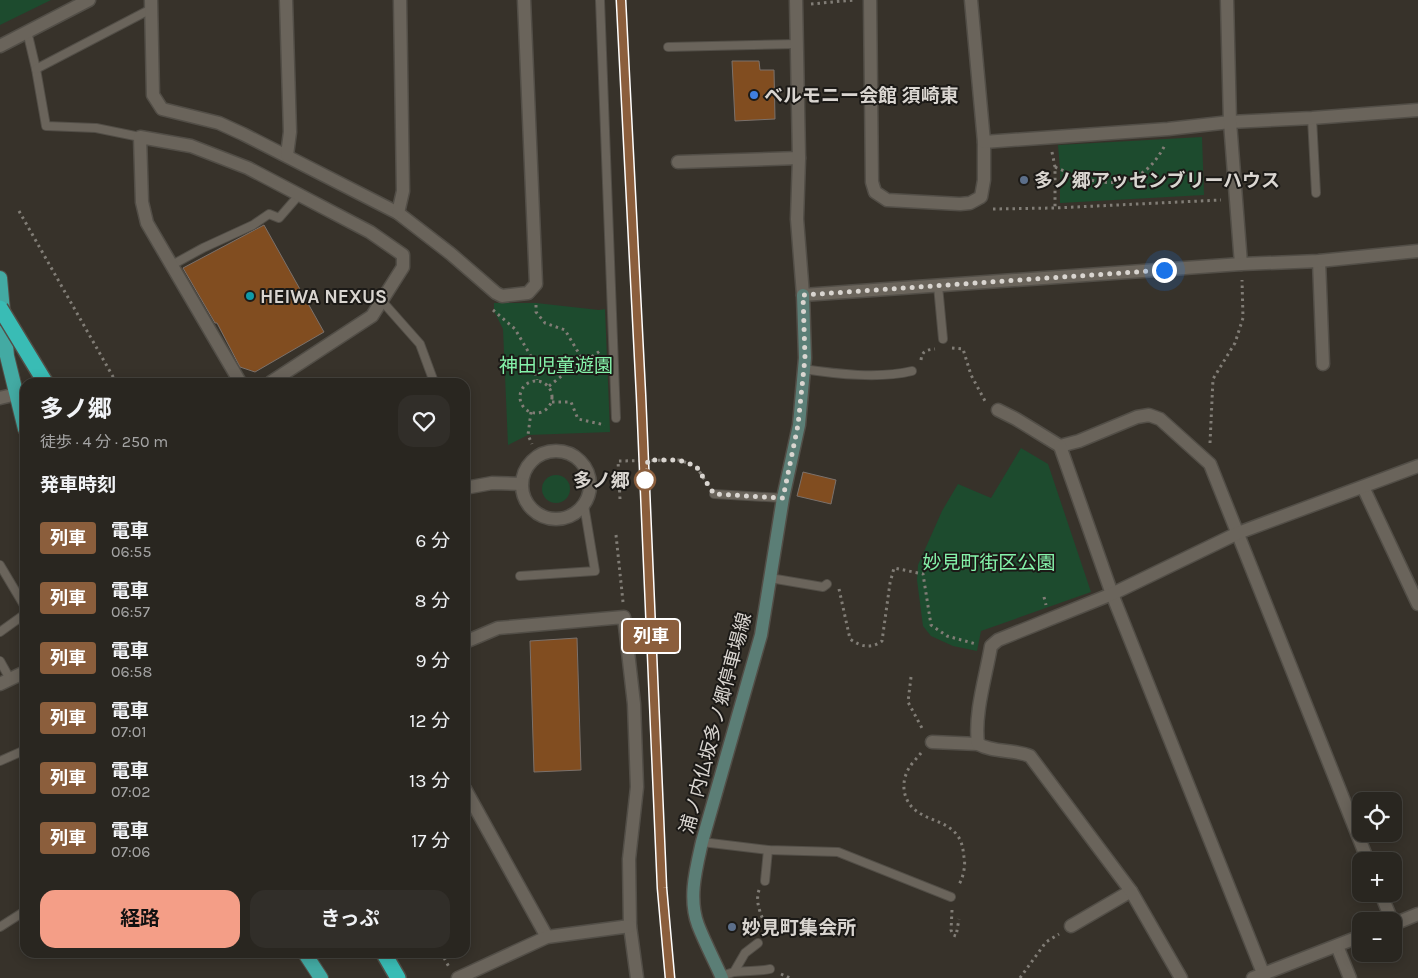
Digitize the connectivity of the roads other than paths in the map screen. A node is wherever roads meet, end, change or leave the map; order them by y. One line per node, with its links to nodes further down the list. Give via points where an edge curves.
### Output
1 (90, 0): 11 (street)
2 (286, 0): 21 (street, via 290,132)
3 (400, 0): 26 (street, via 403,191)
4 (524, 0): 26 (street, via 536,284 528,293 518,296 496,294)
5 (600, 0): 48 (lane)
6 (870, 0): 20 (street, via 872,182 875,192 887,200 970,203 981,197)
7 (971, 0): 20 (street)
8 (1227, 0): 18 (street)
9 (797, 2): 12 (street)
10 (151, 5): 15 (lane); 21 (street, via 153,95 162,109 219,123)
11 (27, 31): 13 (street); 15 (lane)
12 (797, 44): 14 (lane); 22 (street)
13 (0, 46)
14 (668, 47)
15 (36, 69): 19 (lane, via 46,126 96,128)
16 (1418, 110): 17 (street)
17 (1312, 118): 18 (street); 24 (lane)
18 (1230, 122): 20 (street); 29 (street)
19 (140, 137): 25 (street, via 191,146 248,168); 30 (street, via 142,202 147,223)
20 (984, 142)
21 (287, 155): 26 (street)
22 (799, 158): 23 (street); 33 (street, via 797,219)
23 (678, 162)
24 (1316, 194)
25 (299, 195): 30 (lane, via 278,218 268,214 253,225); 34 (street, via 370,232 403,255 403,267)
26 (398, 213)
27 (1418, 251): 28 (street)
28 (1319, 261): 29 (street); 37 (street)
29 (1241, 264): 32 (street)
30 (172, 265): 41 (street)
31 (0, 278): 44 (highway, via 7,356)
32 (938, 286): 33 (street); 36 (lane)
33 (803, 295): 38 (main road, 浦ノ内仏坂多ノ郷停車場線)
34 (382, 300): 42 (street, via 372,316); 43 (lane, via 420,344)
35 (0, 308): 40 (highway, bridge)
36 (943, 339)
37 (1323, 364)
38 (803, 369): 39 (lane, via 827,373 898,374); 55 (main road, 浦ノ内仏坂多ノ郷停車場線, via 798,425)
39 (912, 371)
40 (43, 378)
41 (238, 378)
42 (282, 378)
43 (433, 378)
44 (17, 394): 45 (street); 46 (highway)
45 (0, 398)
46 (20, 407)
47 (998, 410): 49 (street)
48 (616, 418)
49 (1060, 446): 57 (street, via 1137,417 1149,415 1160,419 1210,464); 62 (street)
50 (1418, 466): 53 (street)
51 (522, 484): 52 (street, via 492,483); 56 (street, via 528,505 545,518 566,518); 56 (street, via 530,463 539,456 550,452 567,453 582,462 588,472 589,495)
52 (470, 487)
53 (1363, 487): 57 (street); 64 (street)
54 (714, 494): 55 (lane)
55 (783, 498): 60 (main road, 浦ノ内仏坂多ノ郷停車場線)
56 (584, 505): 59 (lane, via 595,571)
57 (1238, 533): 62 (street); 78 (street)
58 (0, 565): 63 (lane)
59 (520, 576)
60 (770, 578): 61 (lane, via 823,587); 76 (main road, 浦ノ内仏坂多ノ郷停車場線, via 761,635)
61 (828, 584)
62 (1112, 594): 72 (street, via 998,640 991,646 976,732); 96 (street)
63 (20, 599)
64 (1418, 604)
65 (20, 618): 66 (lane)
66 (0, 632)
67 (470, 640): 85 (street, via 498,628 624,617 634,704 637,788 629,859)
68 (0, 661): 70 (lane)
69 (20, 674): 70 (street)
70 (5, 682)
71 (932, 742): 72 (street)
72 (978, 744): 80 (street, via 1030,756)
73 (20, 752): 74 (lane)
74 (0, 761)
75 (470, 798): 88 (street)
76 (702, 842): 77 (lane); 97 (main road, 浦ノ内仏坂多ノ郷停車場線, via 693,898 697,924)
77 (768, 850): 79 (lane); 81 (lane, via 838,852)
78 (1364, 852)
79 (765, 881)
80 (1131, 892): 86 (street); 102 (street)
81 (951, 897)
82 (20, 914): 87 (lane)
83 (1418, 914): 84 (street)
84 (1402, 921)
85 (630, 926): 88 (street); 101 (street)
86 (1071, 926)
87 (0, 927)
88 (547, 938): 100 (street)
89 (1352, 940): 91 (street)
90 (758, 943): 95 (lane, via 745,953)
91 (1337, 946): 96 (street); 103 (street)
92 (308, 958): 98 (highway)
93 (386, 958): 99 (highway)
94 (770, 969): 95 (lane)
95 (734, 972): 97 (lane)
96 (1258, 976)
97 (721, 977)
98 (321, 978)
99 (398, 978)
100 (458, 978)
101 (637, 978)
102 (1180, 978)
103 (1350, 978)

